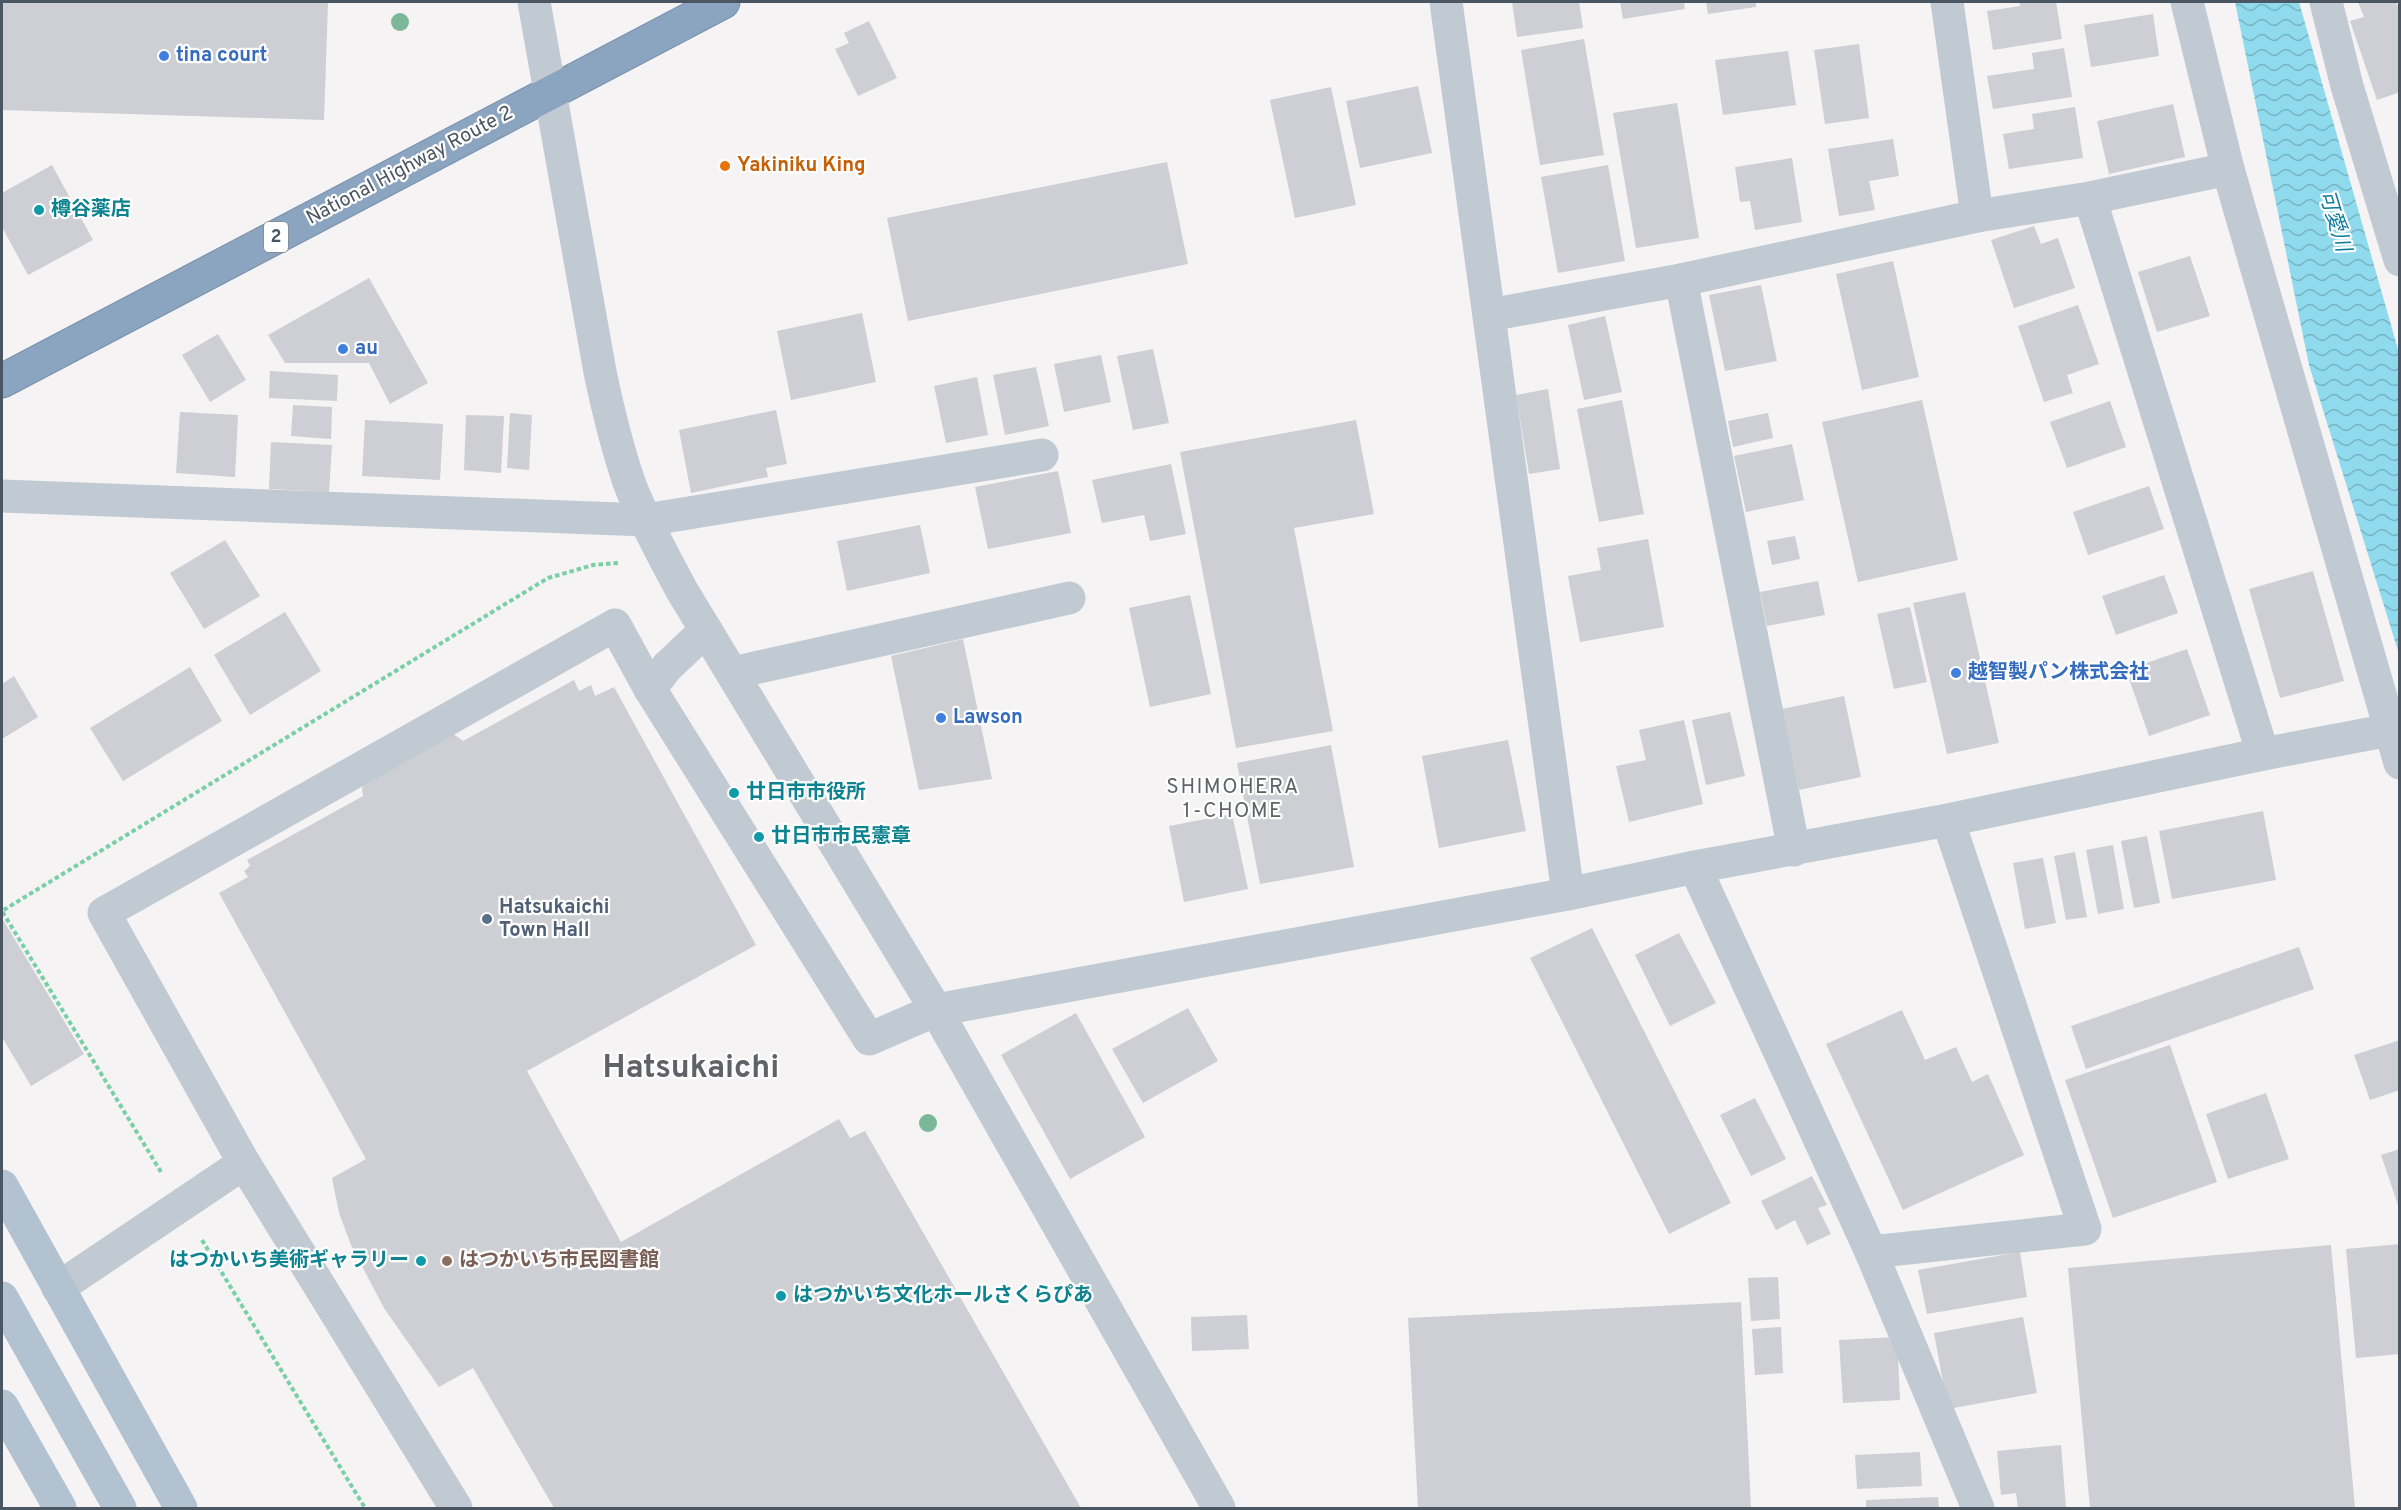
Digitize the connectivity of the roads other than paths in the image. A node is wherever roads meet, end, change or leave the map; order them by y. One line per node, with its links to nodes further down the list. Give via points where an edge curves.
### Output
1 (534, 2): 7 (street)
2 (723, 2): 7 (highway, National Highway Route 2 / 2)
3 (1446, 2): 13 (street)
4 (1947, 2): 10 (street)
5 (2187, 2): 8 (street)
6 (2326, 2): 11 (street)
7 (550, 92): 14 (highway, National Highway Route 2 / 2); 17 (street, via 600,372 630,485)
8 (2228, 169): 9 (street); 22 (street)
9 (2090, 198): 10 (street); 23 (street)
10 (1977, 216): 12 (street)
11 (2400, 260)
12 (1680, 280): 13 (street); 26 (street)
13 (1489, 315): 28 (street)
14 (2, 381)
15 (1042, 455): 17 (street)
16 (2, 496): 17 (street)
17 (646, 520): 19 (street)
18 (1069, 598): 20 (street)
19 (706, 630): 20 (street); 21 (street)
20 (732, 673): 29 (street)
21 (650, 689): 29 (street, via 869,1039); 30 (street, via 615,625 105,913)
22 (2395, 731): 23 (street); 24 (street)
23 (2263, 754): 25 (street)
24 (2400, 763)
25 (1948, 820): 26 (street); 32 (street, via 2085,1228)
26 (1794, 850): 27 (street)
27 (1695, 867): 28 (street); 32 (street)
28 (1568, 894): 29 (street)
29 (936, 1010): 36 (street)
30 (244, 1163): 33 (street); 40 (street)
31 (2, 1186): 33 (main road)
32 (1871, 1252): 41 (street)
33 (58, 1288): 39 (main road)
34 (2, 1298): 38 (main road)
35 (2, 1406): 37 (main road)
36 (1208, 1504)
37 (60, 1509)
38 (120, 1509)
39 (181, 1509)
40 (456, 1509)
41 (1978, 1509)

